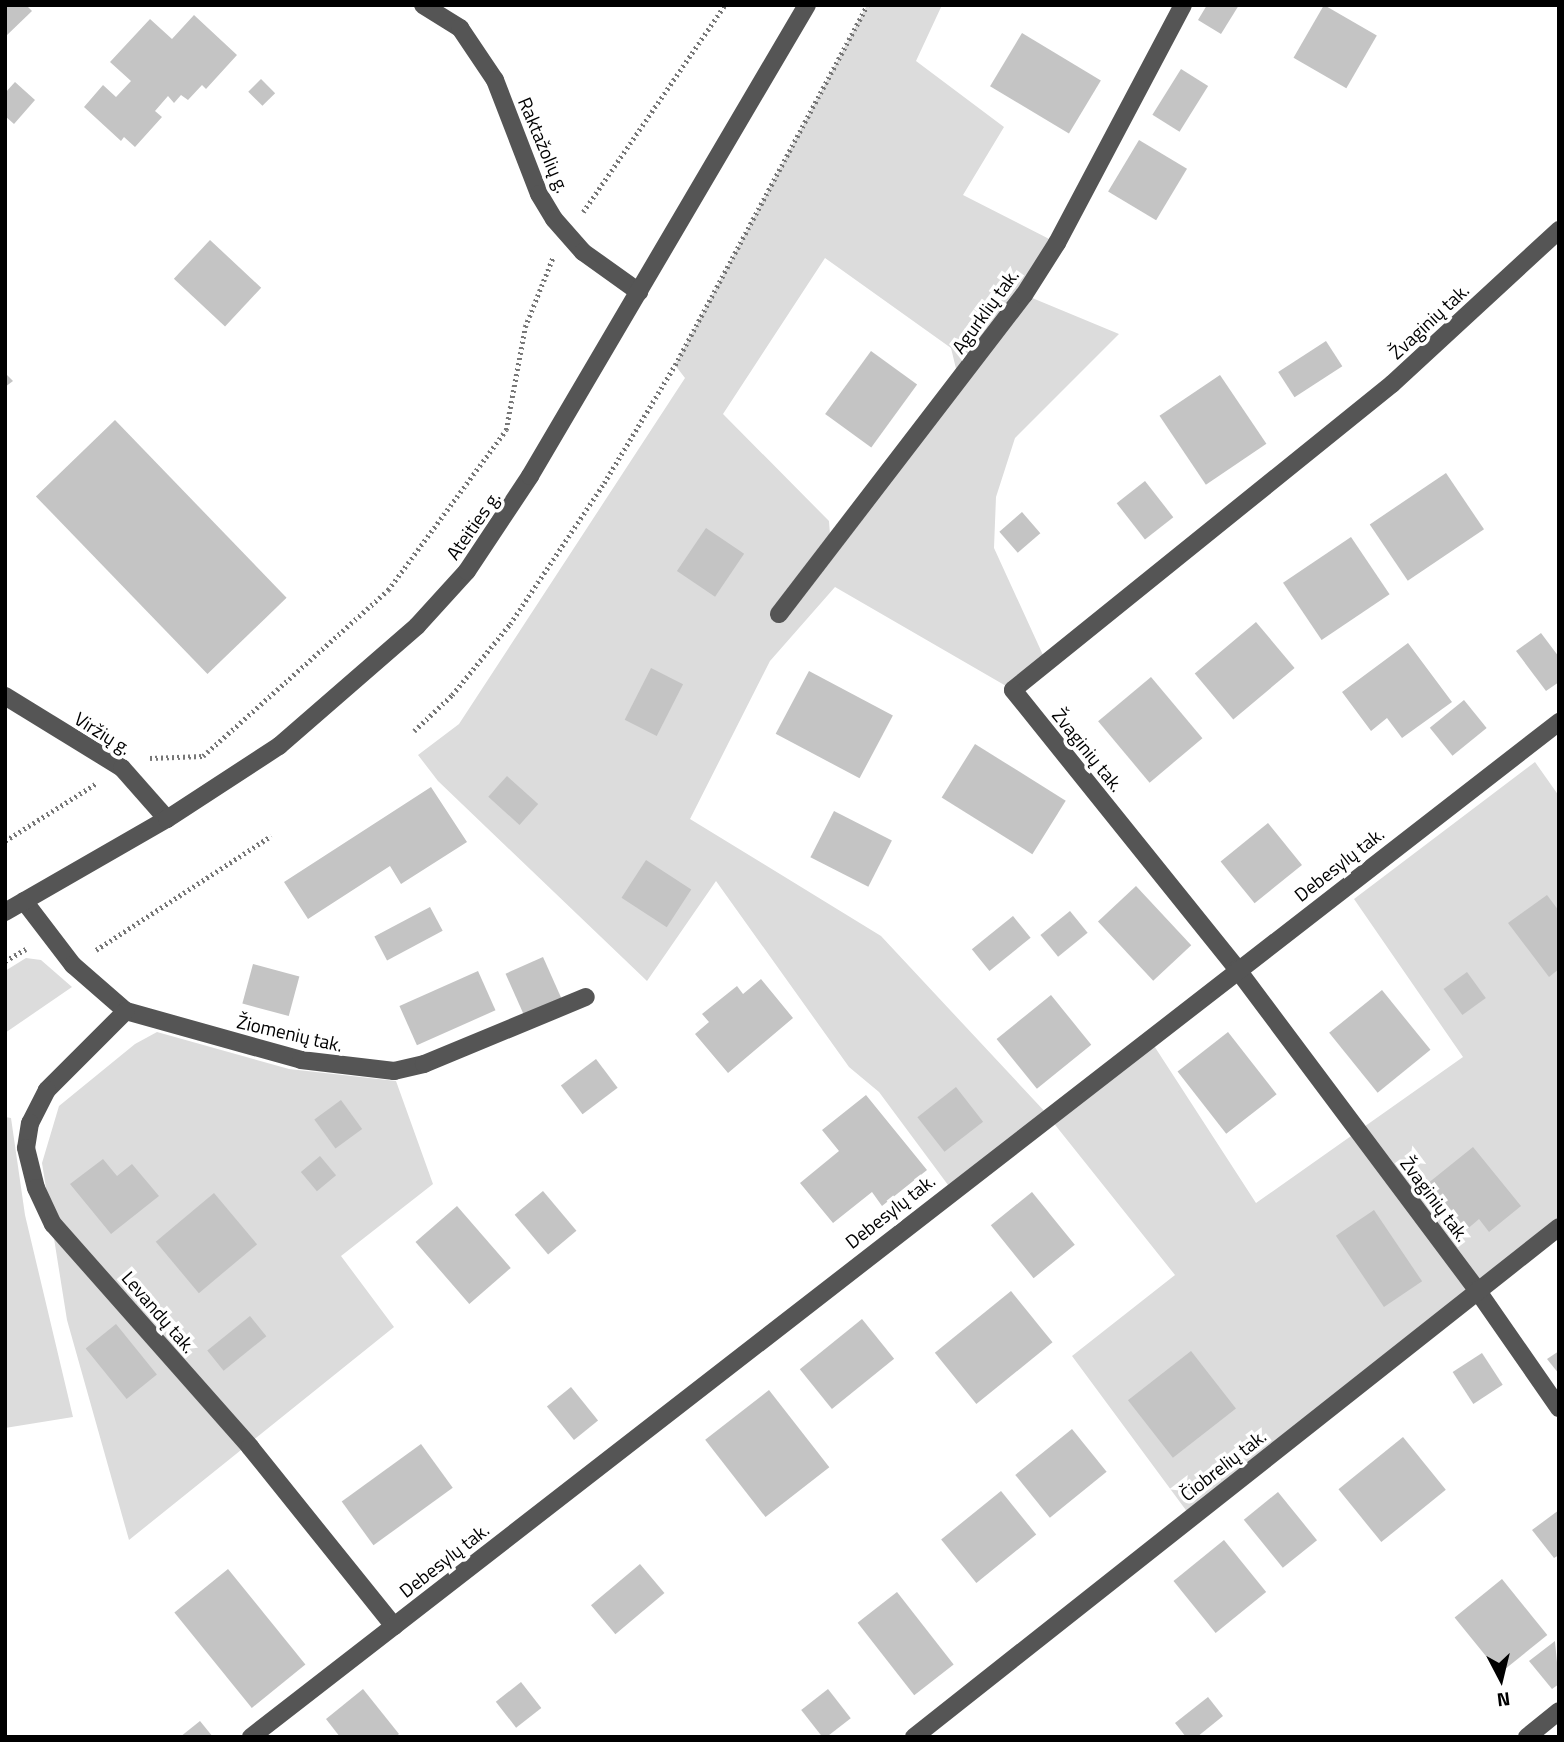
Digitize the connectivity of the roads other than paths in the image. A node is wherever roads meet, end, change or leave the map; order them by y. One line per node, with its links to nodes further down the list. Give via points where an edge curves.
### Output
1 (423, 5): 5 (street, Raktažolių g., via 460,28 495,80 539,194 567,235)
2 (807, 5): 5 (street, Ateities g.)
3 (1183, 5): 6 (street, Agurklių tak., via 1057,243 1024,295)
4 (1559, 230): 12 (street, Žvaginių tak., via 1392,384 1013,690)
5 (639, 292): 9 (street, Ateities g., via 530,476 467,571 417,626 279,746)
6 (779, 614)
7 (5, 696): 9 (street, Viržių g., via 122,768)
8 (1559, 722): 12 (street, Debesylų tak.)
9 (167, 820): 10 (street, Ateities g.)
10 (24, 901): 11 (street, Ateities g.); 14 (street, Žiomenių tak., via 73,965)
11 (5, 912)
12 (1237, 970): 16 (street, Žvaginių tak.); 18 (street, Debesylų tak.)
13 (586, 997): 14 (street, Žiomenių tak., via 425,1064 394,1071 301,1060)
14 (126, 1012): 18 (street, Levandų tak., via 47,1090 30,1123 26,1148 36,1188 53,1224 250,1447)
15 (1559, 1227): 16 (street, Čiobrelių tak.)
16 (1477, 1290): 17 (street, Žvaginių tak.); 21 (street, Čiobrelių tak.)
17 (1559, 1408)
18 (394, 1626): 20 (street, Debesylų tak.)
19 (1559, 1711): 22 (street)
20 (251, 1737)
21 (914, 1737)
22 (1527, 1737)

